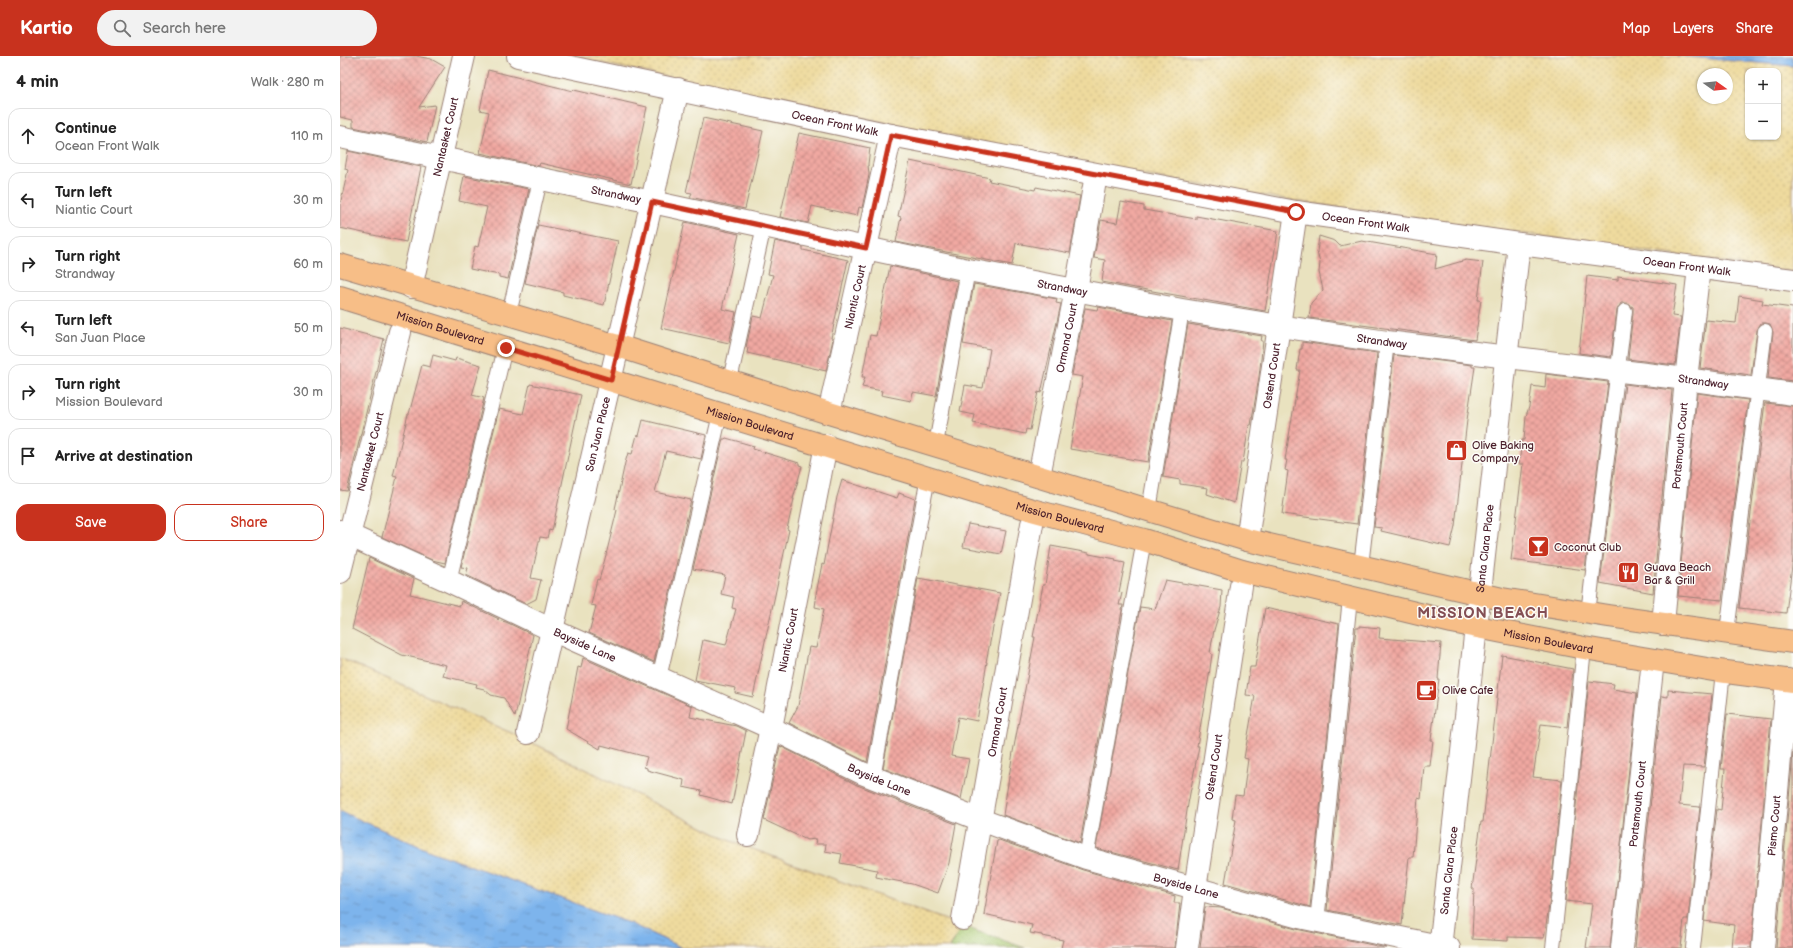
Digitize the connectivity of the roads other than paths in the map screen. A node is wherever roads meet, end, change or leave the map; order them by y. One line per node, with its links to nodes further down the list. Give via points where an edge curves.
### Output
1 (464, 56): 6 (street, Nantasket Court)
2 (518, 56): 3 (street, Ocean Front Walk)
3 (678, 89): 4 (street, Ocean Front Walk); 9 (street, San Juan Place)
4 (891, 135): 7 (street, Ocean Front Walk); 13 (street, Niantic Court)
5 (341, 142): 6 (street, Strandway)
6 (440, 159): 8 (street, Strandway); 18 (street, Nantasket Court)
7 (1096, 175): 10 (street, Ocean Front Walk); 19 (street, Ormond Court)
8 (540, 180): 9 (street, Strandway); 23 (lane)
9 (652, 202): 11 (street, Strandway); 28 (street, San Juan Place)
10 (1296, 212): 12 (street, Ocean Front Walk); 24 (street, Ostend Court)
11 (764, 226): 13 (street, Strandway); 34 (lane)
12 (1519, 244): 15 (street, Ocean Front Walk); 30 (street, Santa Clara Place)
13 (866, 248): 16 (street, Strandway); 37 (street, Niantic Court)
14 (340, 265): 18 (main road)
15 (1699, 268): 17 (street, Ocean Front Walk); 32 (street, Portsmouth Court)
16 (968, 270): 19 (street, Strandway); 39 (lane)
17 (1793, 280)
18 (411, 287): 23 (main road)
19 (1076, 290): 21 (street, Strandway); 41 (street, Ormond Court)
20 (340, 298): 29 (main road, Mission Boulevard)
21 (1182, 310): 24 (street, Strandway); 43 (lane)
22 (1625, 310): 31 (lane)
23 (509, 314): 28 (main road)
24 (1279, 326): 27 (street, Strandway); 47 (street, Ostend Court)
25 (1765, 331): 35 (lane)
26 (400, 332): 45 (street, Nantasket Court)
27 (1387, 342): 30 (street, Strandway); 48 (lane)
28 (618, 346): 33 (street, San Juan Place); 34 (main road)
29 (506, 348): 33 (main road, Mission Boulevard); 50 (lane)
30 (1506, 355): 31 (street, Strandway); 52 (street, Santa Clara Place)
31 (1617, 371): 32 (street, Strandway); 54 (lane)
32 (1686, 378): 35 (street, Strandway); 55 (street, Portsmouth Court)
33 (611, 380): 38 (main road, Mission Boulevard); 57 (street, San Juan Place)
34 (730, 380): 37 (main road)
35 (1758, 389): 36 (street, Strandway); 58 (lane)
36 (1793, 394)
37 (829, 413): 39 (main road)
38 (720, 414): 40 (main road, Mission Boulevard); 63 (lane)
39 (936, 444): 41 (main road)
40 (826, 445): 42 (main road, Mission Boulevard); 65 (street, Niantic Court)
41 (1039, 476): 43 (main road)
42 (928, 477): 46 (main road, Mission Boulevard, via 1032,510); 67 (lane)
43 (1149, 510): 47 (main road)
44 (1032, 524): 68 (street, Ormond Court)
45 (344, 533): 49 (street, Nantasket Court); 50 (street, Bayside Lane)
46 (1144, 540): 53 (main road, Mission Boulevard, via 1242,571); 70 (lane)
47 (1247, 540): 48 (main road)
48 (1361, 566): 52 (main road)
49 (340, 572)
50 (449, 581): 57 (street, Bayside Lane)
51 (1241, 586): 71 (street, Ostend Court)
52 (1479, 593): 54 (main road); 56 (street, Santa Clara Place)
53 (1350, 598): 56 (main road, Mission Boulevard); 73 (lane)
54 (1588, 613): 55 (main road)
55 (1663, 624): 58 (main road)
56 (1476, 626): 60 (main road, Mission Boulevard); 74 (street, Santa Clara Place)
57 (552, 630): 63 (street, Bayside Lane); 66 (street, San Juan Place)
58 (1726, 632): 59 (main road)
59 (1793, 642)
60 (1584, 648): 61 (main road, Mission Boulevard); 76 (lane)
61 (1653, 660): 62 (main road, Mission Boulevard); 77 (street, Portsmouth Court)
62 (1722, 672): 64 (main road, Mission Boulevard); 78 (lane)
63 (659, 678): 65 (street, Bayside Lane)
64 (1790, 680): 79 (street, Pismo Court)
65 (770, 728): 67 (street, Bayside Lane); 69 (street, Niantic Court)
66 (528, 733)
67 (873, 778): 68 (street, Bayside Lane)
68 (981, 820): 70 (street, Bayside Lane); 72 (street, Ormond Court)
69 (748, 835)
70 (1086, 858): 71 (street, Bayside Lane)
71 (1195, 889): 73 (street, Bayside Lane); 75 (street, Ostend Court)
72 (963, 919)
73 (1317, 922): 74 (street, Bayside Lane)
74 (1443, 947)
75 (1187, 948)
76 (1553, 948)
77 (1622, 948)
78 (1693, 948)
79 (1763, 948)

